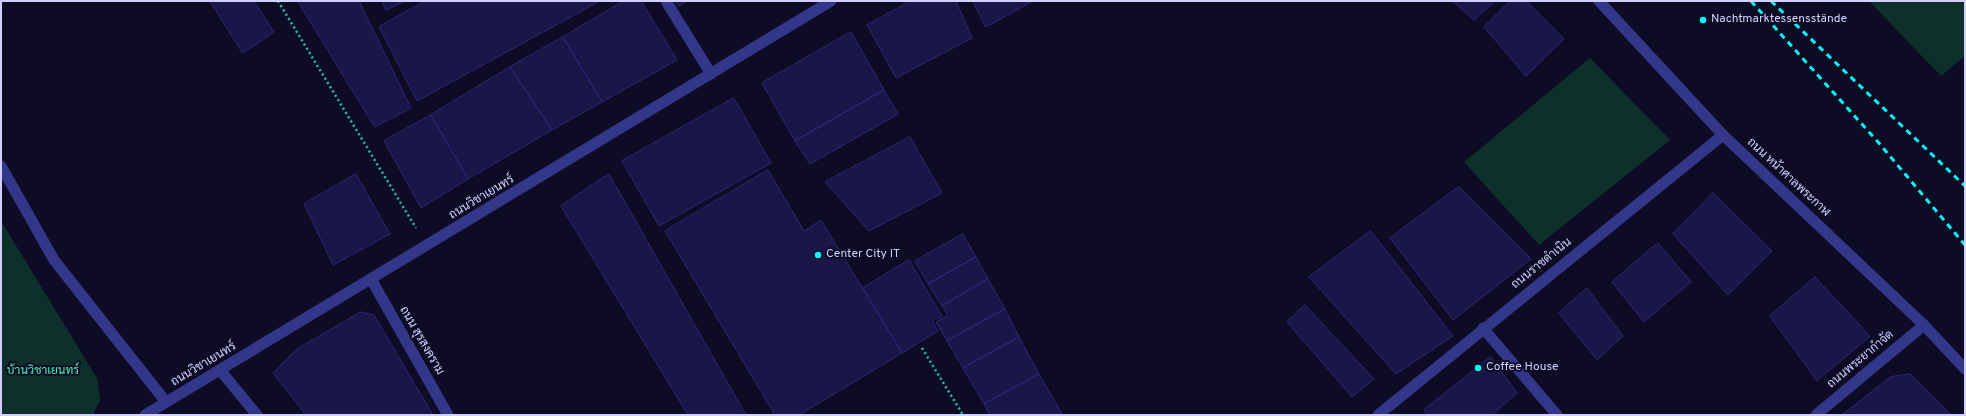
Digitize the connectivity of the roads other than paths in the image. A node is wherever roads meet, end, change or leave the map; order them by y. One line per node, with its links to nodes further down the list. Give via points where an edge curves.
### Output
1 (666, 1): 4 (street)
2 (830, 1): 4 (street, ถนนวิชาเยนทร์)
3 (1599, 1): 5 (street, ถนน หน้าศาลพระกาฬ)
4 (711, 74): 7 (street, ถนนวิชาเยนทร์)
5 (1723, 135): 8 (street, ถนน หน้าศาลพระกาฬ); 9 (street, ถนนราชดำเนิน)
6 (1, 166): 12 (street, via 54,260)
7 (371, 279): 11 (street, ถนนวิชาเยนทร์); 15 (street, ถนน สุรสงคราม)
8 (1924, 325): 10 (street, ถนน หน้าศาลพระกาฬ); 18 (street, ถนนพระยากำจัด)
9 (1483, 328): 16 (street, ถนนราชดำเนิน); 17 (street)
10 (1965, 368)
11 (220, 370): 12 (street, ถนนวิชาเยนทร์); 14 (street)
12 (166, 402): 13 (street, ถนนวิชาเยนทร์)
13 (145, 415)
14 (257, 415)
15 (448, 415)
16 (1378, 415)
17 (1557, 415)
18 (1816, 415)

